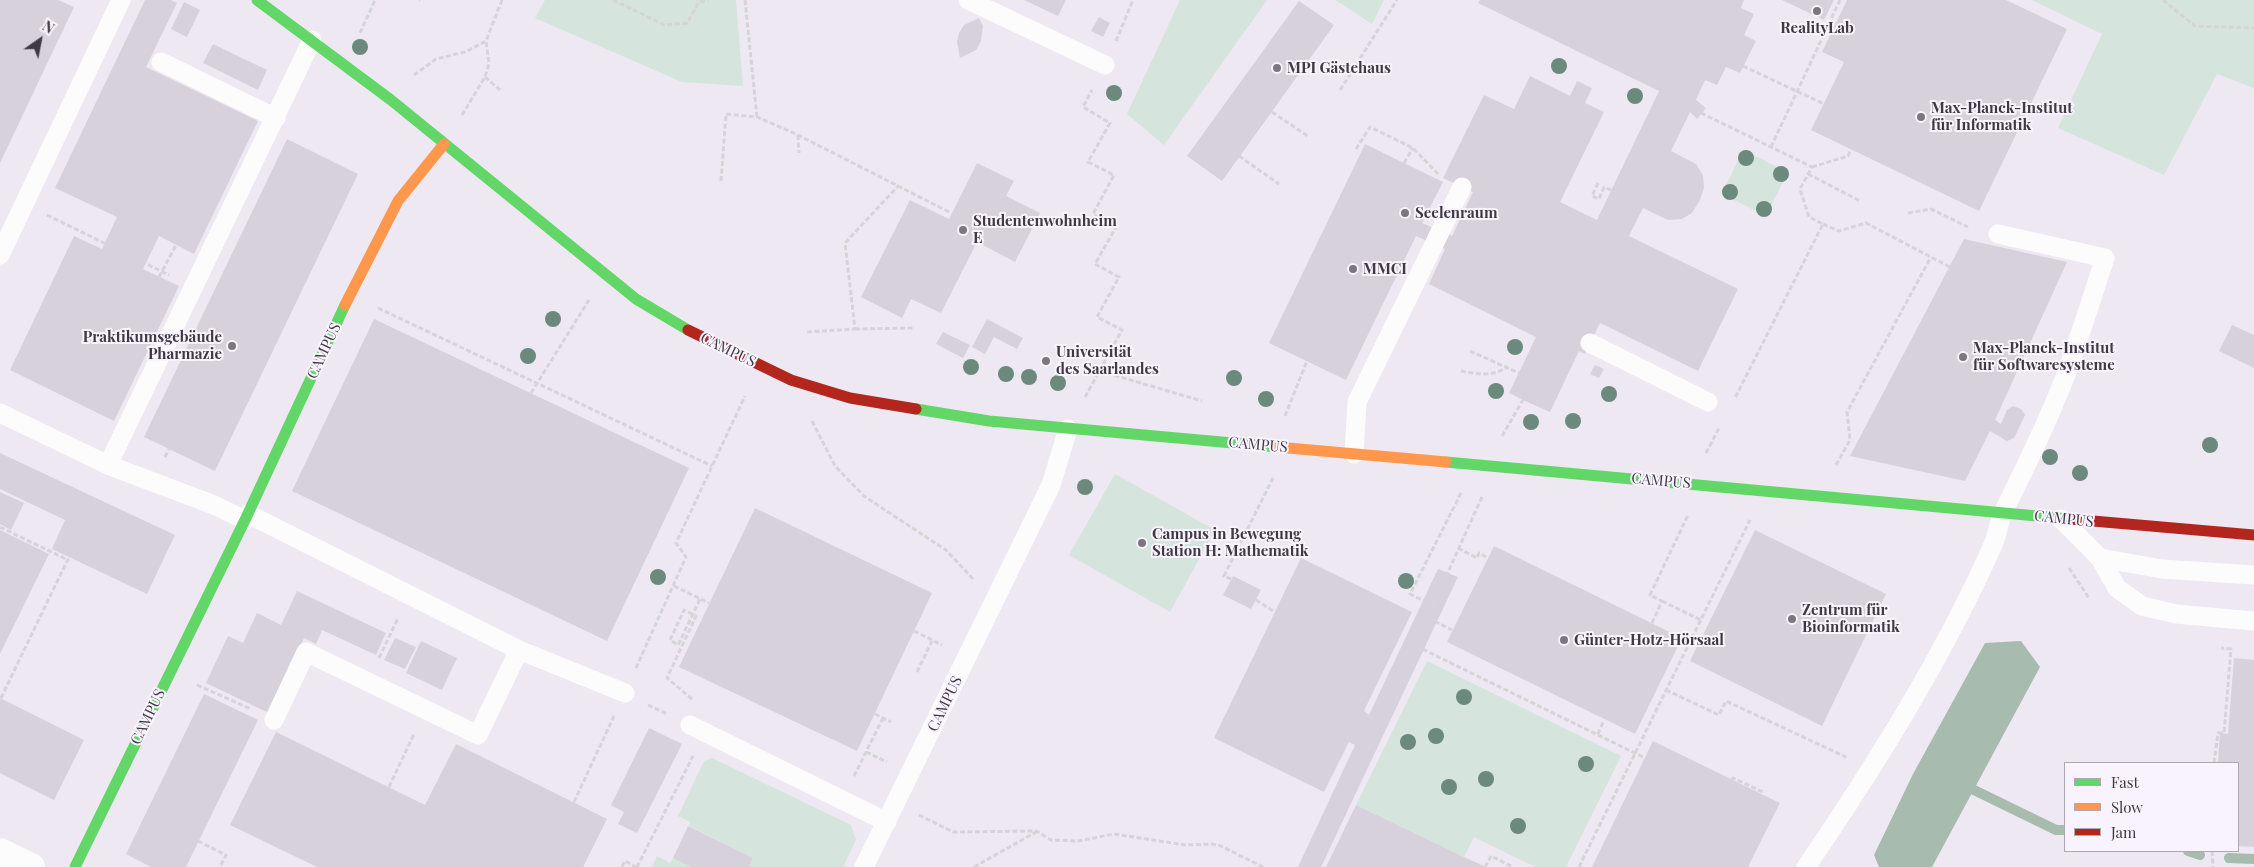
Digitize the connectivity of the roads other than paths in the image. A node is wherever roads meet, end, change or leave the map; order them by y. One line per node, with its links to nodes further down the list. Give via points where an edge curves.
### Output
1 (121, 0): 11 (lane)
2 (257, 0): 4 (street, CAMPUS)
3 (968, 0): 6 (lane)
4 (312, 40): 7 (lane); 8 (street, CAMPUS)
5 (161, 62): 7 (lane)
6 (1105, 65)
7 (276, 118): 17 (lane)
8 (444, 144): 15 (street, CAMPUS, via 544,228 636,299 701,338 791,380 850,398 928,413); 19 (street, CAMPUS, via 398,201)
9 (1460, 191): 16 (lane, via 1357,402)
10 (1998, 234): 18 (lane, via 2105,258 2052,409)
11 (0, 255)
12 (1590, 344): 13 (lane)
13 (1708, 402)
14 (0, 413): 17 (lane)
15 (1068, 429): 16 (street, CAMPUS); 29 (lane, CAMPUS, via 1050,485)
16 (1354, 454): 18 (street, CAMPUS)
17 (108, 465): 19 (lane)
18 (2003, 512): 20 (street, CAMPUS); 34 (lane, via 1993,545 1932,665 1841,816)
19 (246, 517): 25 (lane); 32 (street, CAMPUS)
20 (2060, 519): 21 (street, CAMPUS); 22 (lane)
21 (2254, 535)
22 (2100, 558): 23 (lane, via 2162,569); 24 (lane, via 2118,588 2142,606 2176,614)
23 (2254, 575)
24 (2254, 621)
25 (519, 650): 26 (lane); 27 (lane, via 478,735 306,652)
26 (624, 693)
27 (274, 720)
28 (697, 729): 29 (lane)
29 (887, 822): 33 (lane, CAMPUS)
30 (0, 852): 31 (street)
31 (31, 867)
32 (75, 867)
33 (864, 867)
34 (1806, 867)

